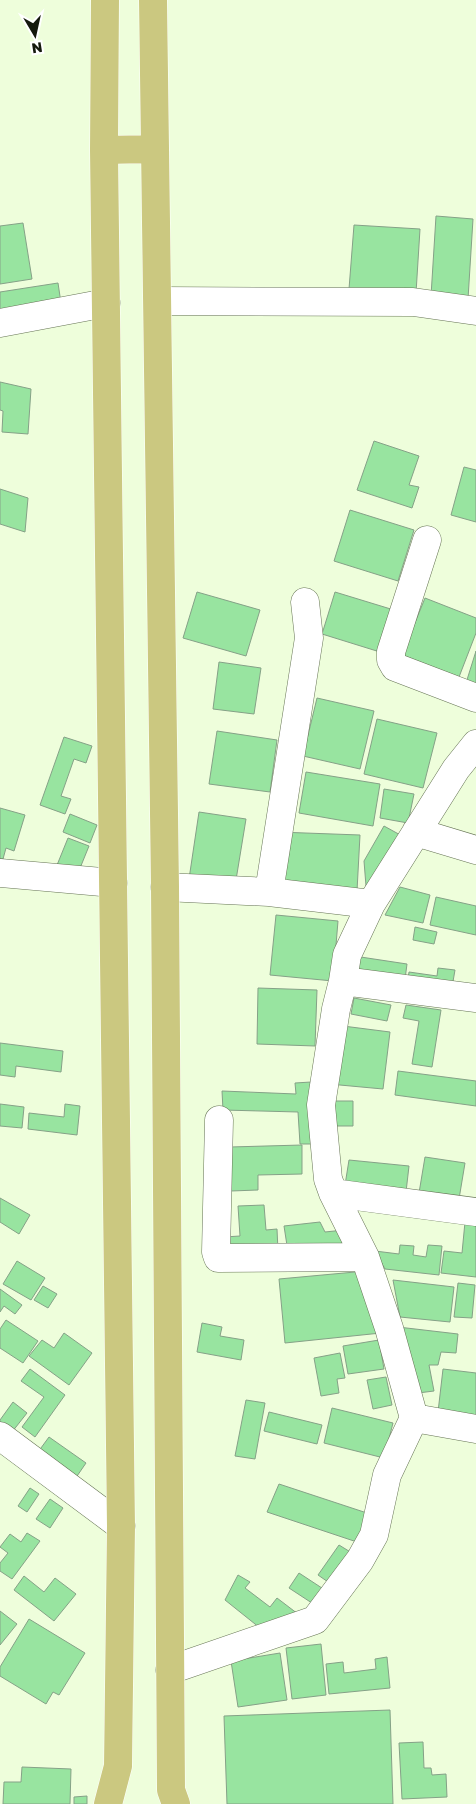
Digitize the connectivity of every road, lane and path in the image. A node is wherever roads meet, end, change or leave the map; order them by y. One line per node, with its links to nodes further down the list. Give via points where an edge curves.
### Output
1 (105, 0): 4 (main road)
2 (153, 0): 3 (main road)
3 (154, 149): 4 (main road); 5 (main road)
4 (104, 150): 6 (main road)
5 (158, 301): 7 (street, via 413,302); 17 (main road)
6 (106, 303): 8 (street); 16 (main road)
7 (476, 311)
8 (0, 323)
9 (427, 540): 11 (street, via 391,660 395,667)
10 (305, 602): 18 (street, via 309,638)
11 (476, 698)
12 (476, 744): 13 (street)
13 (416, 832): 14 (street); 19 (street)
14 (476, 850)
15 (0, 873): 16 (street)
16 (114, 883): 29 (main road)
17 (165, 887): 18 (street); 30 (main road)
18 (269, 892): 19 (street)
19 (371, 904): 20 (street, via 347,955)
20 (343, 981): 21 (street); 23 (street, via 321,1105 328,1179)
21 (476, 998)
22 (219, 1120): 25 (street, via 218,1258)
23 (333, 1193): 24 (street); 25 (street)
24 (476, 1212)
25 (365, 1257): 26 (street)
26 (414, 1418): 27 (street); 30 (street, via 387,1476 374,1535 360,1560 315,1620)
27 (476, 1429)
28 (0, 1436): 29 (street)
29 (121, 1526): 31 (main road, via 118,1766)
30 (170, 1670): 32 (main road, via 171,1790)
31 (108, 1804)
32 (176, 1804)

